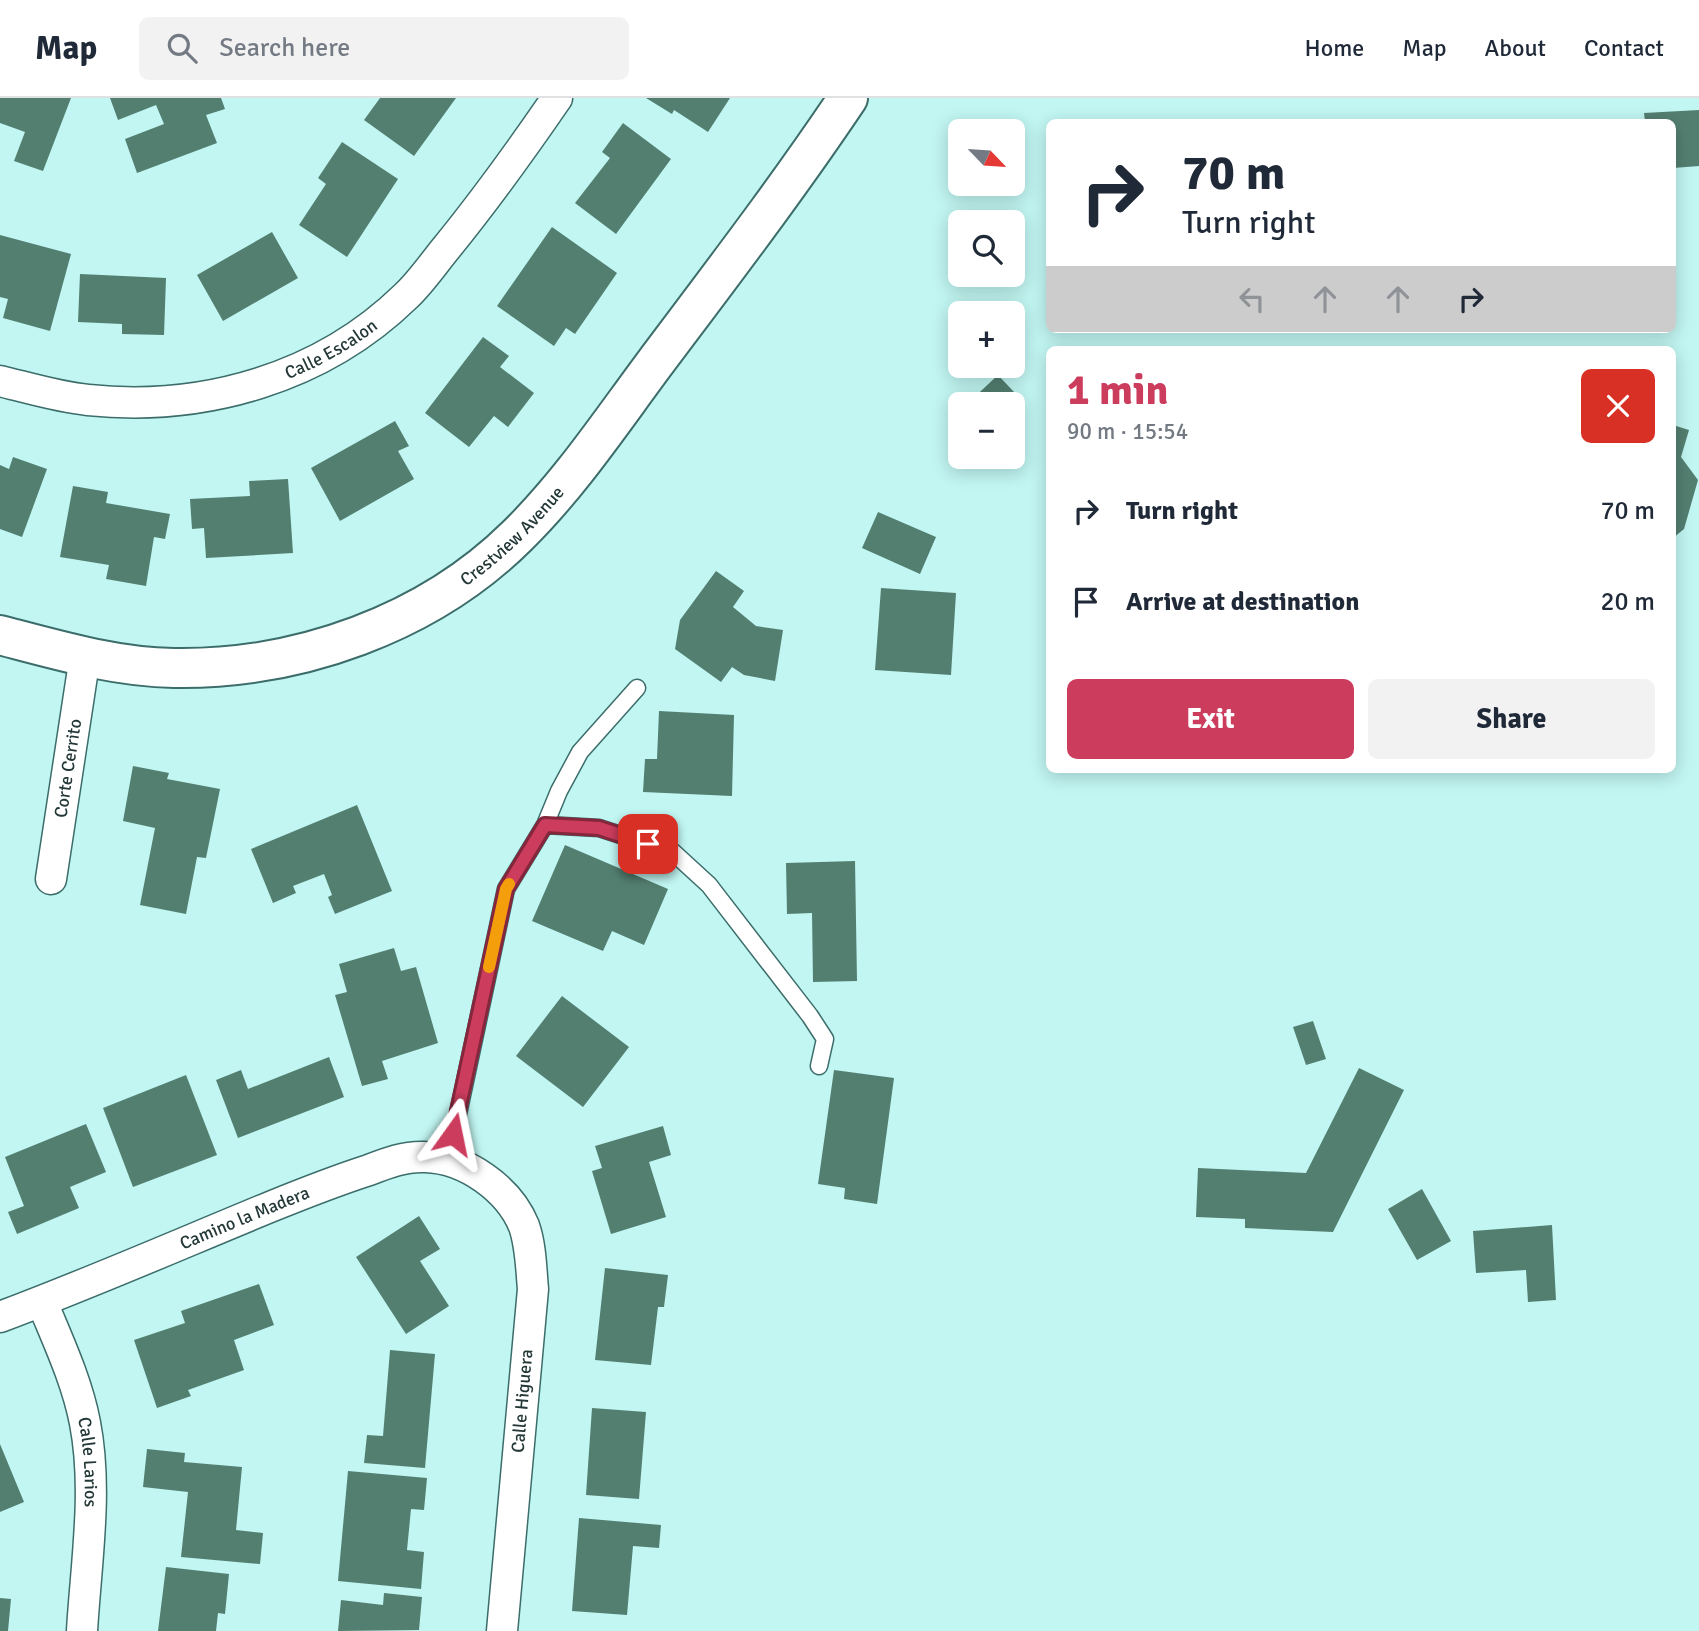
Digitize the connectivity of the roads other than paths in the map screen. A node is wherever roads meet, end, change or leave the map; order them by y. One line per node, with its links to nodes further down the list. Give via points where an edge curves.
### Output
1 (557, 98): 3 (street, Calle Escalon, via 484,202 408,294 330,355 257,384 156,402 89,400)
2 (848, 98): 5 (street, Crestview Avenue, via 566,481 515,538 474,572 389,622 292,656 174,668)
3 (0, 381)
4 (0, 635): 5 (street, Crestview Avenue)
5 (85, 656): 8 (street, Corte Cerrito)
6 (637, 688): 7 (lane, via 580,752)
7 (545, 825): 9 (lane, via 599,828 673,852 709,885 810,1016 825,1039); 10 (lane, via 506,889)
8 (51, 879)
9 (819, 1066)
10 (448, 1161): 11 (street, Camino la Madera); 12 (street, Camino la Madera, via 403,1158 328,1183)
11 (492, 1183): 15 (street, Calle Higuera, via 512,1204 523,1226 533,1289)
12 (42, 1301): 13 (street, Camino la Madera); 14 (street, Calle Larios, via 77,1389 90,1454)
13 (0, 1317)
14 (82, 1631)
15 (502, 1631)

